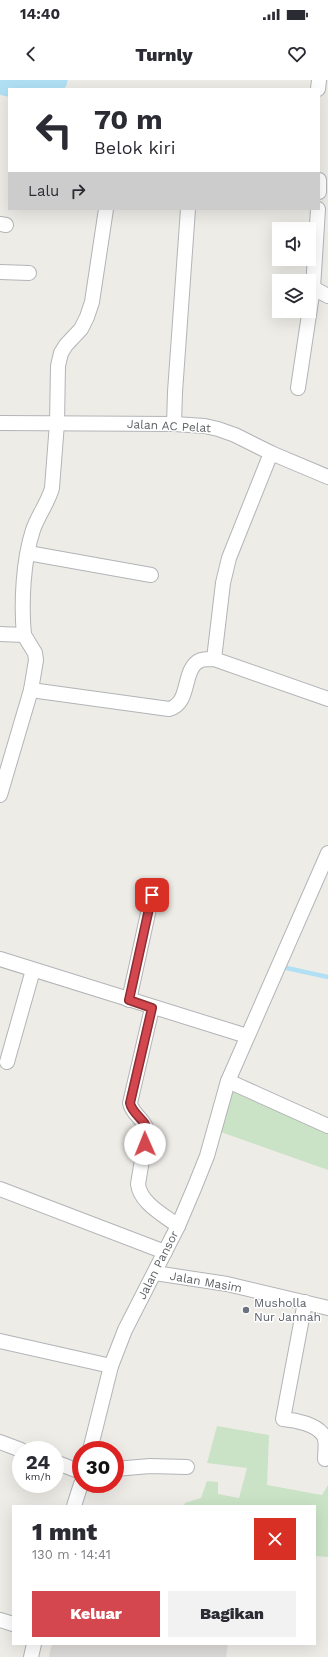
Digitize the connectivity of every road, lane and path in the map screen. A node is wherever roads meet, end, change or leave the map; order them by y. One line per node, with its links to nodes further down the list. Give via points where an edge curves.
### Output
1 (106, 210): 11 (street, via 95,286 87,317 81,329 61,353 58,366)
2 (188, 210): 13 (street)
3 (318, 210): 6 (street)
4 (0, 272): 5 (street)
5 (29, 273)
6 (314, 274)
7 (316, 290): 8 (street)
8 (328, 296)
9 (308, 318): 10 (street)
10 (298, 388)
11 (57, 422): 12 (street, Jalan AC Pelat); 13 (street, Jalan AC Pelat); 16 (street, via 52,488 32,531)
12 (0, 423)
13 (174, 424): 14 (street, Jalan AC Pelat, via 218,428)
14 (271, 453): 15 (street, Jalan AC Pelat); 20 (street, via 229,558 222,584)
15 (328, 477)
16 (28, 552): 17 (street); 19 (street, via 22,609)
17 (151, 575)
18 (0, 634): 19 (street)
19 (24, 635): 21 (street, via 35,653 36,660)
20 (214, 659): 21 (street, via 202,660 195,664 181,701 176,707 169,709); 22 (street)
21 (31, 690): 23 (street)
22 (328, 699)
23 (0, 795)
24 (328, 853): 30 (street, Jalan Pansor)
25 (152, 895): 28 (street)
26 (0, 959): 27 (street)
27 (33, 970): 28 (street); 31 (street)
28 (129, 1000): 29 (street)
29 (152, 1008): 30 (street); 35 (street, via 130,1103 133,1112 147,1130 138,1184 144,1199)
30 (247, 1036): 32 (street, Jalan Pansor)
31 (8, 1062)
32 (228, 1081): 33 (street); 35 (street, Jalan Pansor, via 209,1157)
33 (328, 1126)
34 (1, 1191): 36 (street)
35 (178, 1226): 36 (street, Jalan Pansor)
36 (165, 1252): 37 (street, Jalan Pansor)
37 (155, 1273): 38 (street, Jalan Masim, via 227,1284); 41 (street, Jalan Pansor, via 125,1330)
38 (305, 1302): 39 (street, Jalan Masim); 45 (street, via 283,1419 301,1421 320,1432 324,1436)
39 (328, 1308)
40 (0, 1341): 41 (street)
41 (111, 1366): 42 (street, Jalan Pansor)
42 (92, 1441)
43 (0, 1442): 44 (street)
44 (12, 1447)
45 (325, 1459)
46 (187, 1467): 47 (street, via 150,1466)
47 (124, 1469)
48 (78, 1493): 49 (street)
49 (74, 1505)
50 (0, 1620): 51 (street)
51 (12, 1624)
52 (34, 1645): 53 (street)
53 (31, 1657)

